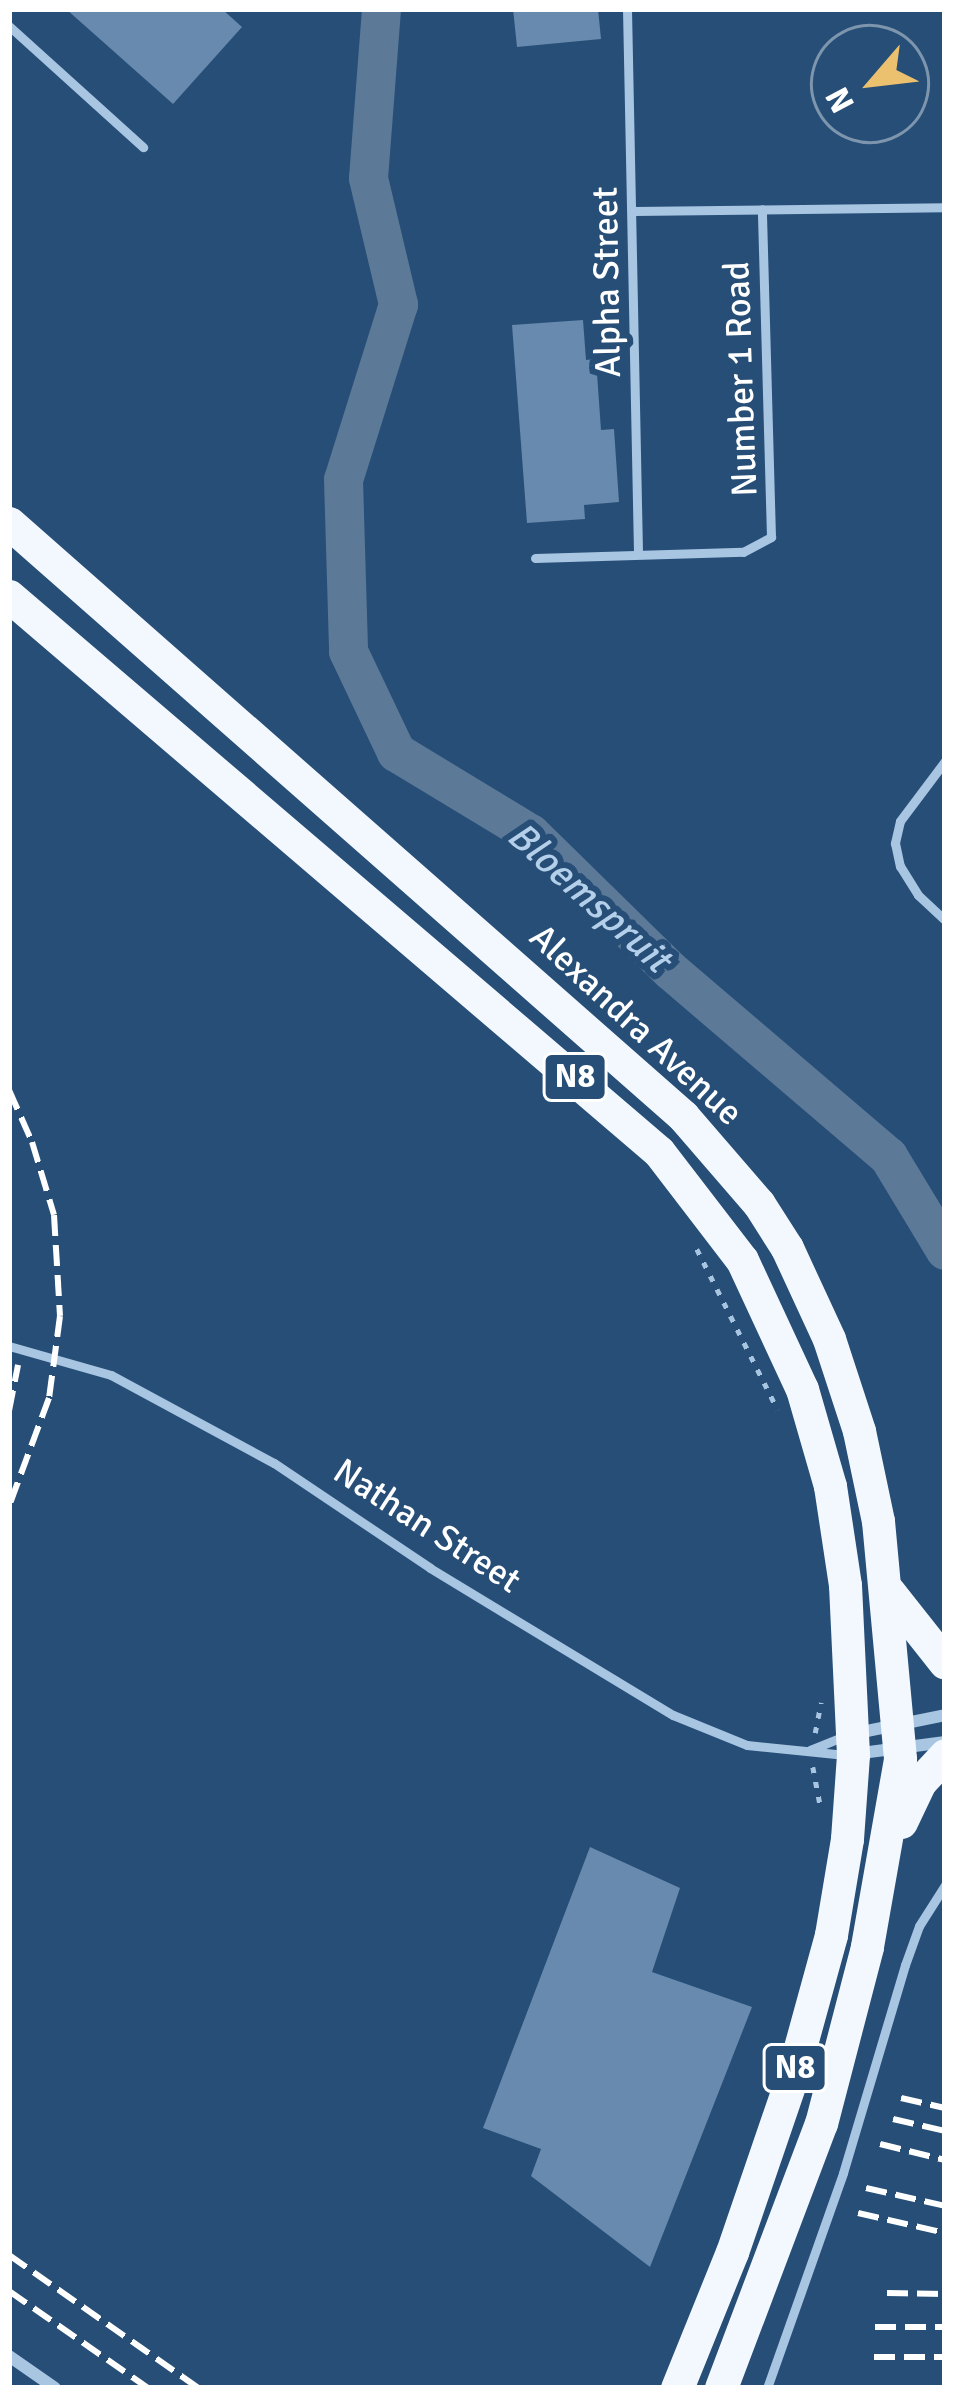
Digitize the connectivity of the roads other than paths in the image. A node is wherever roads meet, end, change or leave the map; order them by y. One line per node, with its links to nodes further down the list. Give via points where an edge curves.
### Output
1 (626, 9): 6 (lane, Alpha Street)
2 (9, 26): 3 (lane)
3 (143, 147)
4 (945, 207): 5 (lane)
5 (762, 209): 6 (lane); 8 (lane, Number 1 Road, via 775,527 765,544 743,551)
6 (634, 212): 8 (lane, Alpha Street)
7 (9, 523): 14 (highway, Alexandra Avenue / N8, via 636,1069 725,1161 787,1248 829,1339 859,1431)
8 (638, 554): 9 (lane)
9 (535, 558)
10 (9, 596): 19 (highway, N8, via 620,1116 716,1221 786,1348 819,1442 840,1534)
11 (945, 761): 12 (lane, via 900,821 895,843 918,895)
12 (945, 920)
13 (9, 1346): 20 (lane, Nathan Street, via 111,1376 274,1463 673,1715 747,1745)
14 (888, 1590): 15 (highway); 17 (highway, Alexandra Avenue / N8)
15 (945, 1663)
16 (945, 1715): 17 (street, Nathan Street)
17 (901, 1737): 18 (street, Nathan Street); 19 (street, Nathan Street); 19 (street, Nathan Street); 22 (highway, Alexandra Avenue / N8)
18 (945, 1742)
19 (853, 1744): 20 (lane, Nathan Street); 20 (lane, Nathan Street); 26 (highway, N8, via 840,1891 811,2011 740,2230)
20 (811, 1750)
21 (945, 1755): 22 (highway, via 920,1782)
22 (886, 1856): 27 (highway, Alexandra Avenue / N8, via 821,2123)
23 (945, 1885): 28 (lane, via 905,1965)
24 (9, 2356): 25 (street)
25 (55, 2388)
26 (677, 2388)
27 (721, 2388)
28 (767, 2388)

